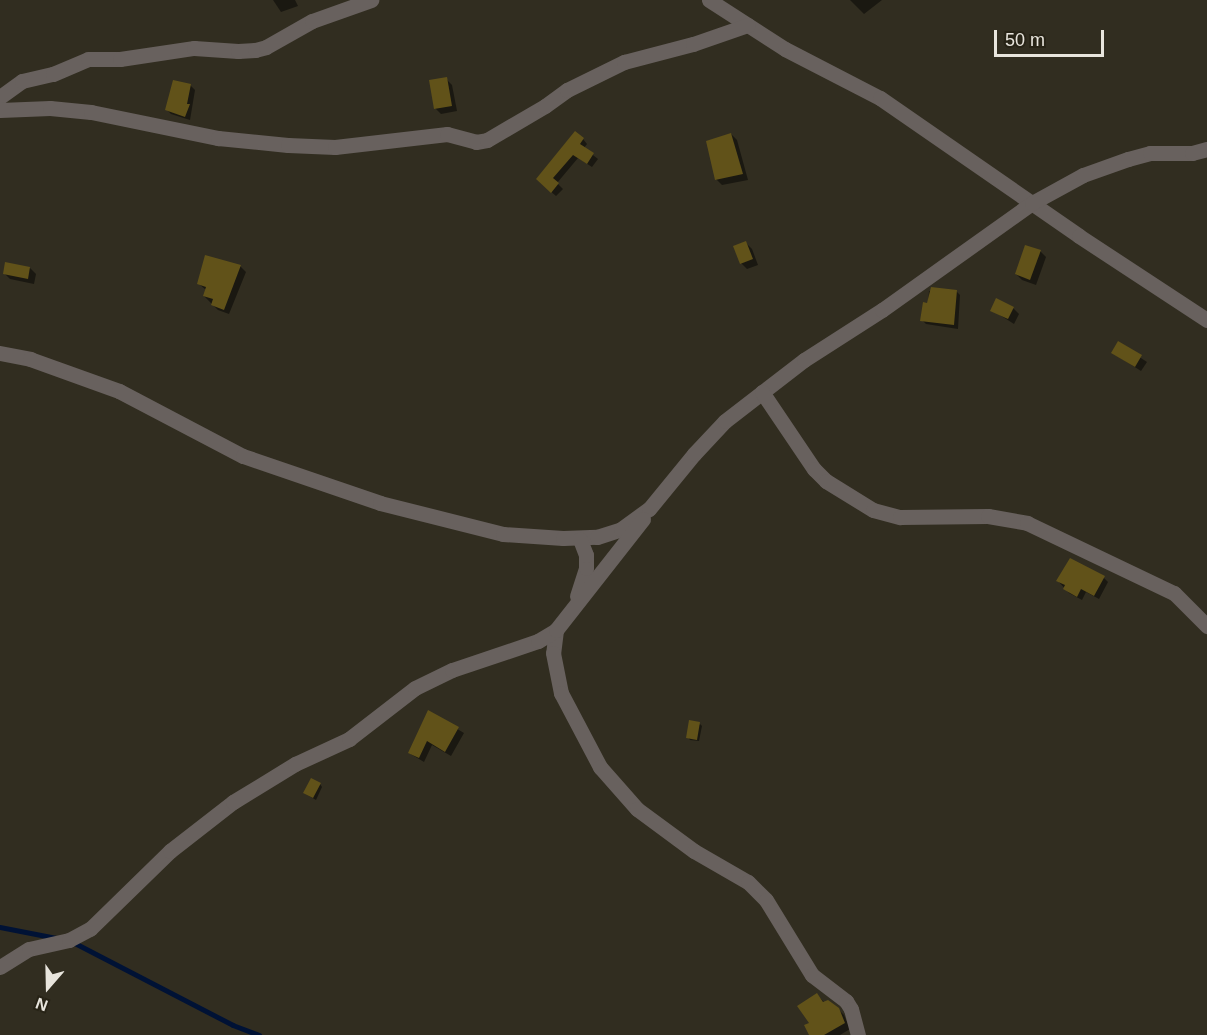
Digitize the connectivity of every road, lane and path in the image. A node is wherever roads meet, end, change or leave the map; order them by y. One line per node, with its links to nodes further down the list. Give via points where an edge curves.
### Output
1 (371, 0): 4 (street, via 312,21 255,50 194,48 120,59 88,59 22,81)
2 (709, 0): 3 (street)
3 (748, 25): 5 (street, via 624,62 567,90 487,140 476,142 447,134 346,146 288,145 218,138 91,112 50,108); 7 (street, via 785,49 880,98)
4 (0, 97)
5 (0, 110)
6 (1207, 149): 7 (street, via 1150,153 1128,159 1083,176)
7 (1032, 203): 8 (street); 10 (street, via 882,310 825,344)
8 (1207, 320)
9 (0, 354): 12 (street, via 30,359 119,391 243,456 380,503 503,534)
10 (762, 392): 11 (street, via 713,433); 14 (street, via 814,469 826,481 873,510 900,517 988,516 1027,523 1173,593)
11 (649, 509): 12 (street, via 621,529); 13 (street)
12 (580, 539): 13 (street, via 586,568)
13 (573, 608): 15 (street)
14 (1207, 626)
15 (556, 630): 16 (street, via 538,641 452,670 415,688 349,739 295,764 233,802 170,851 118,904 80,935 29,949); 17 (street, via 553,653 557,681 571,717 600,767 637,809 694,851 748,882 766,900 812,975 852,1009)
16 (0, 967)
17 (858, 1035)

